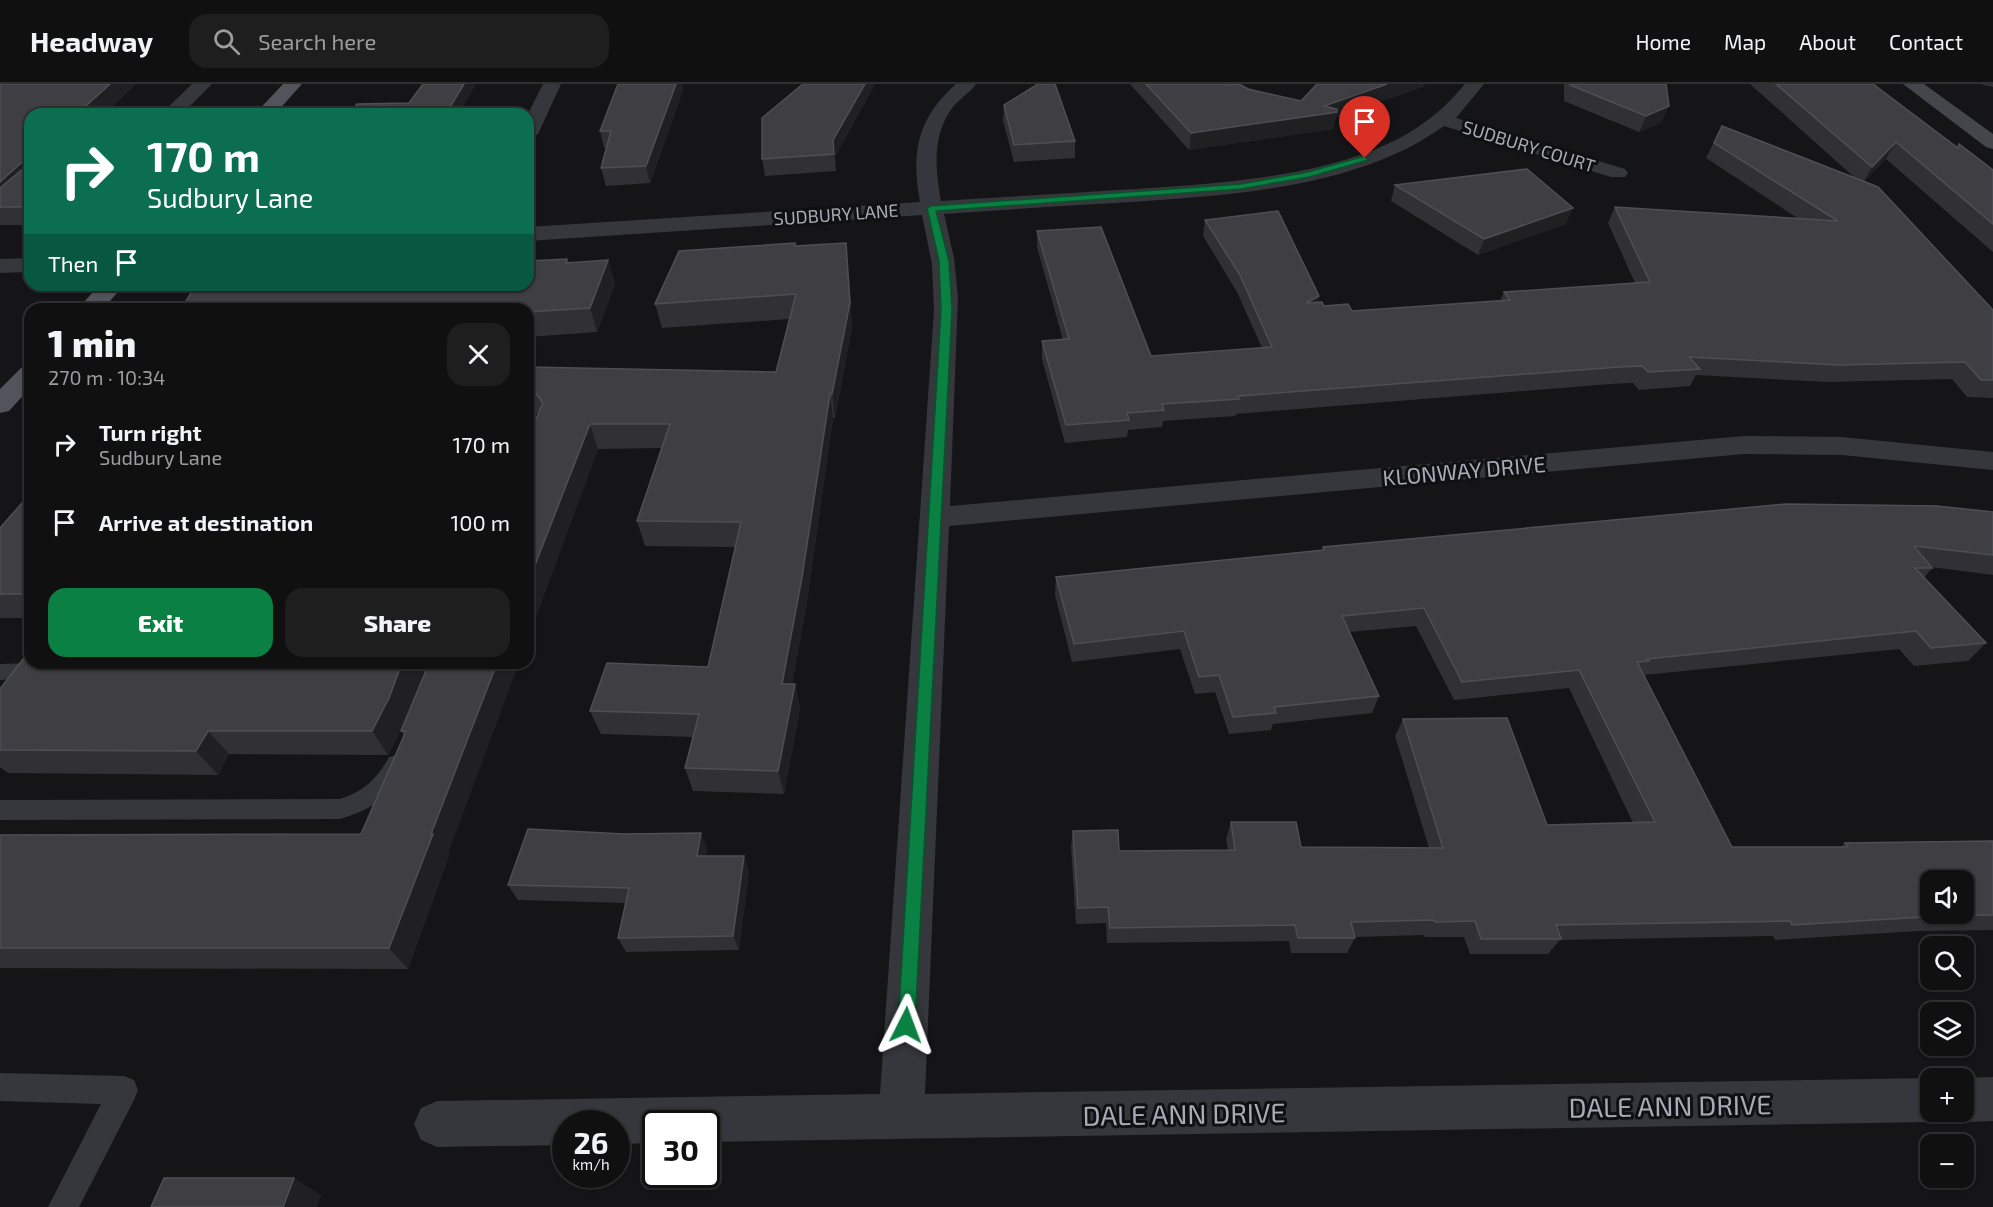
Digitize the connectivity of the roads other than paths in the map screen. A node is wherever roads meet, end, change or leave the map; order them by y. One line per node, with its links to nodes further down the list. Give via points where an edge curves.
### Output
1 (203, 84): 7 (street)
2 (293, 84): 8 (main road)
3 (552, 84): 10 (street)
4 (967, 84): 13 (street, via 943,105 927,134 925,157)
5 (1475, 84): 9 (street, SUDBURY LANE, via 1460,104)
6 (1912, 84): 11 (street)
7 (177, 108)
8 (271, 108)
9 (1440, 118): 12 (street, SUDBURY COURT); 13 (street, SUDBURY LANE, via 1403,142 1365,158 1281,180 1185,192)
10 (534, 122)
11 (1993, 143)
12 (1618, 173)
13 (931, 208): 14 (street, SUDBURY LANE); 24 (street, via 944,261 946,310)
14 (534, 234)
15 (24, 265): 16 (street)
16 (0, 266)
17 (106, 291): 18 (main road)
18 (96, 303)
19 (24, 379): 20 (main road)
20 (0, 405)
21 (534, 421): 22 (lane, via 541,429)
22 (534, 446)
23 (1993, 461): 24 (street, KLONWAY DRIVE, via 1842,446 1744,445)
24 (935, 517): 35 (street)
25 (24, 669): 27 (lane)
26 (38, 669): 28 (lane)
27 (0, 672)
28 (18, 695)
29 (408, 739): 30 (lane, via 394,772 379,792 340,809)
30 (0, 810)
31 (0, 1088): 37 (lane, via 124,1090)
32 (1993, 1099): 34 (street)
33 (1920, 1100): 35 (street, DALE ANN DRIVE)
34 (1974, 1100)
35 (901, 1117): 36 (street, DALE ANN DRIVE)
36 (437, 1124)
37 (63, 1207)

